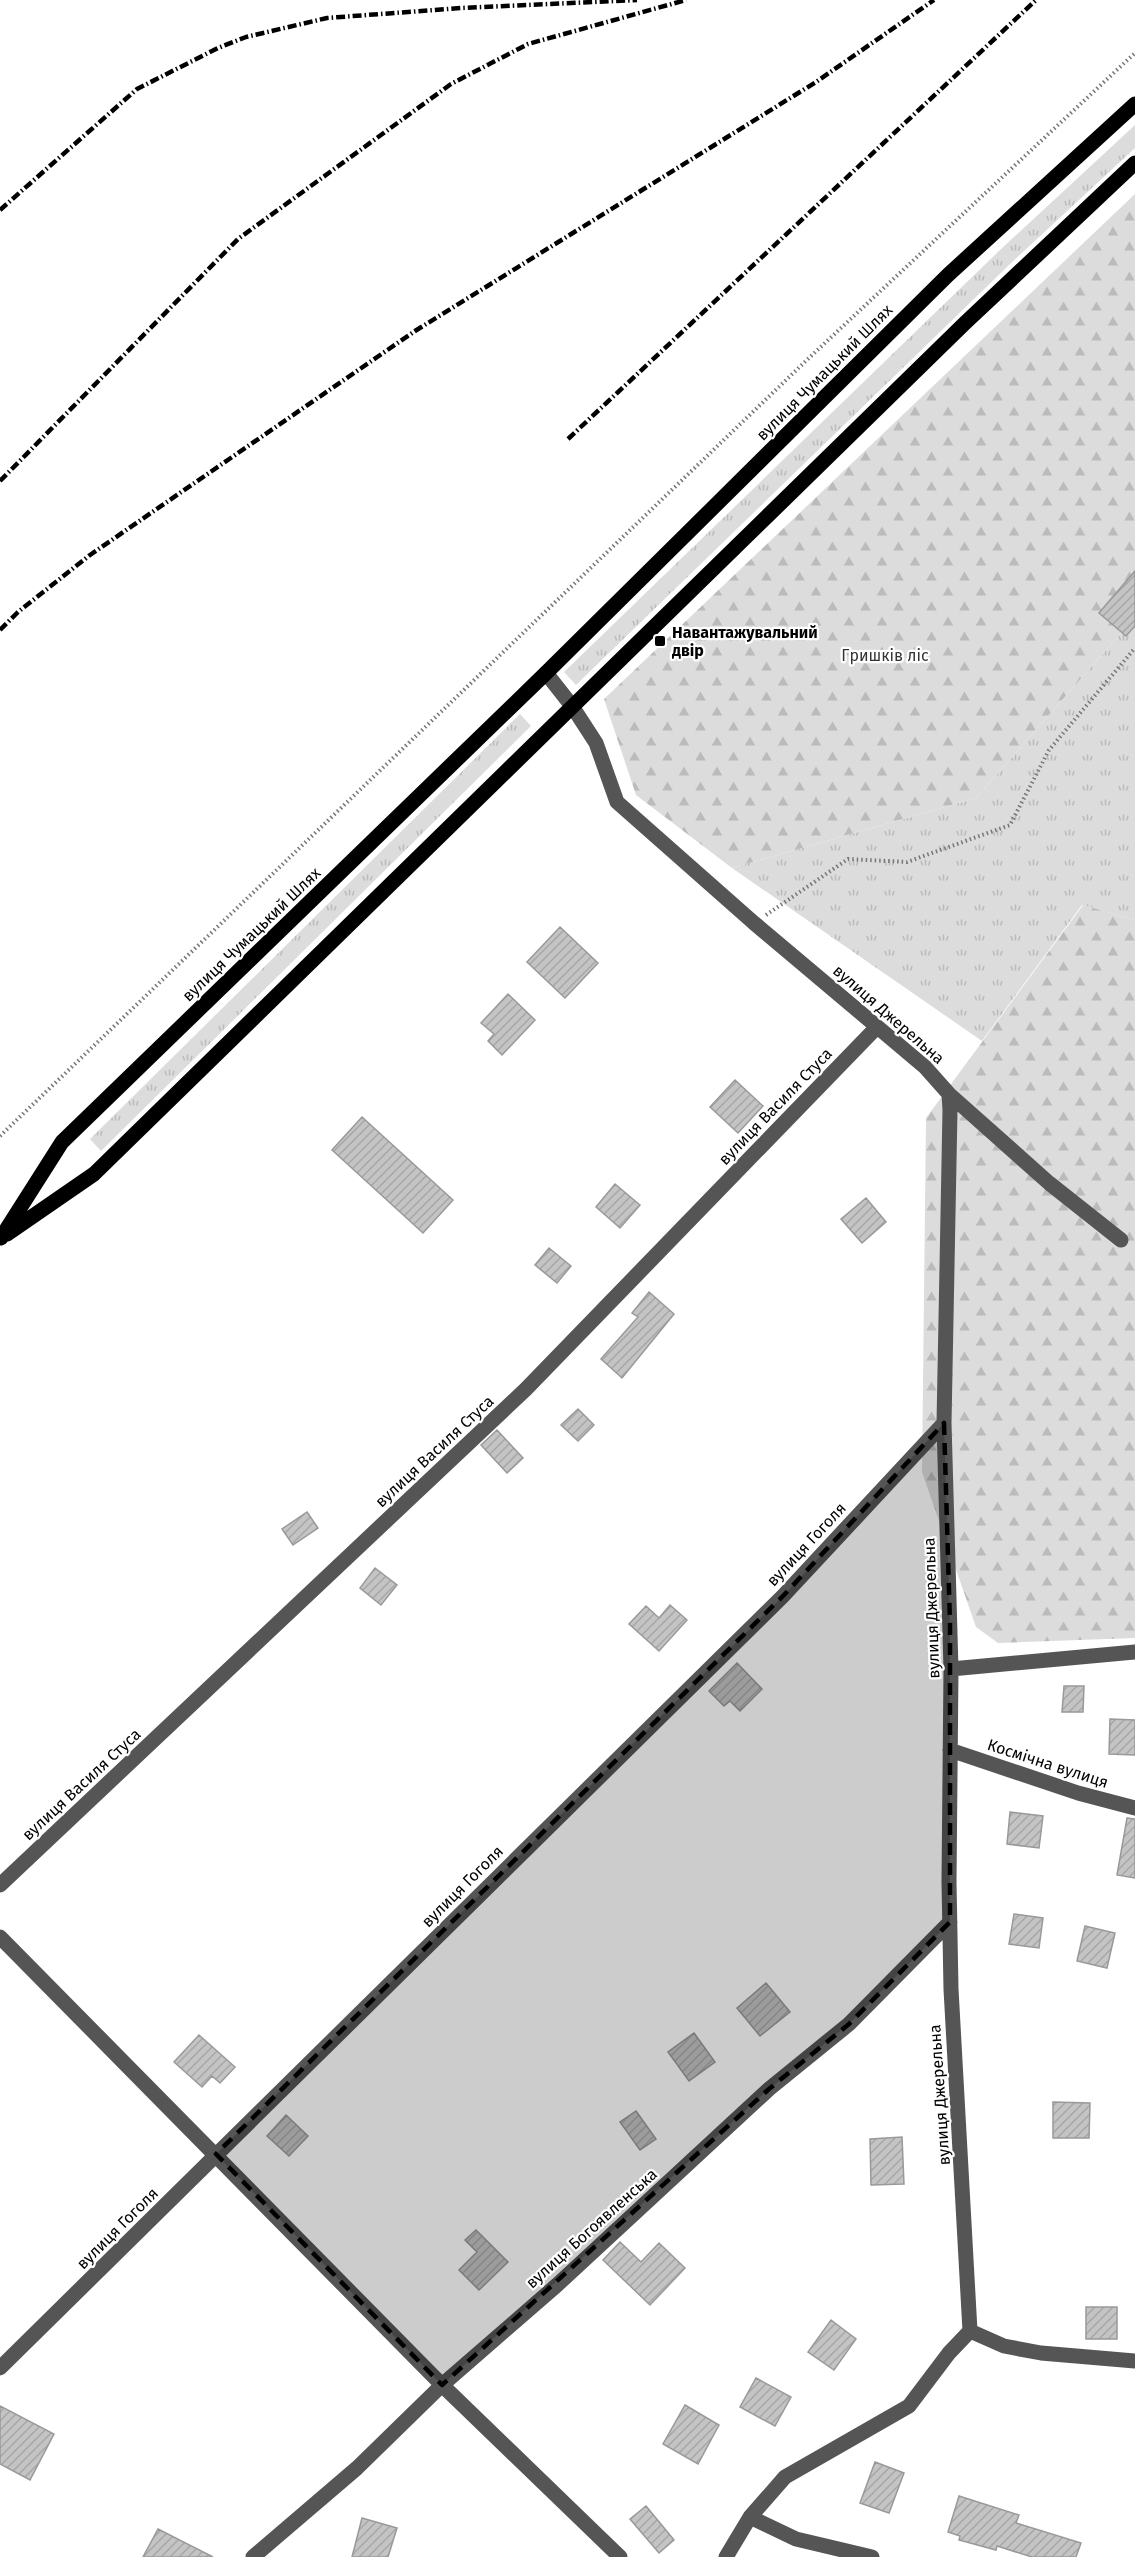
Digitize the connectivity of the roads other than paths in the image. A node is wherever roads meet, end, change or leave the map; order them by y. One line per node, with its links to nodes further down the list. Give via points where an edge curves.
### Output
1 (1135, 104): 3 (main road, вулиця Чумацький Шлях, via 948,275)
2 (1135, 163): 4 (main road, вулиця Чумацький Шлях, via 956,331)
3 (546, 673): 4 (street); 7 (main road, вулиця Чумацький Шлях, via 62,1142)
4 (572, 706): 5 (street, вулиця Джерельна, via 596,743 617,802); 7 (main road, вулиця Чумацький Шлях, via 94,1174)
5 (877, 1026): 6 (street, вулиця Джерельна, via 925,1066); 14 (street, вулиця Василя Стуса, via 526,1389)
6 (949, 1094): 8 (street, via 1049,1183); 9 (street, вулиця Джерельна)
7 (1, 1238)
8 (1121, 1240)
9 (944, 1423): 11 (street, вулиця Джерельна); 17 (street, вулиця Гоголя, via 783,1596)
10 (1135, 1652): 11 (street)
11 (951, 1669): 12 (street, вулиця Джерельна)
12 (950, 1750): 13 (street, Космічна вулиця); 15 (street, вулиця Джерельна)
13 (1135, 1808)
14 (0, 1885)
15 (950, 1922): 18 (street, вулиця Джерельна); 21 (street, вулиця Богоявленська, via 849,2024 769,2090)
16 (0, 1937): 17 (street)
17 (216, 2154): 20 (street, вулиця Гоголя); 21 (street)
18 (970, 2331): 19 (street, via 1005,2346 1041,2353); 22 (street, via 909,2406 785,2476)
19 (1135, 2361)
20 (0, 2368)
21 (442, 2385): 23 (street, вулиця Богоявленська, via 357,2468); 24 (street)
22 (750, 2517): 25 (street); 26 (street, via 796,2539)
23 (253, 2557)
24 (620, 2557)
25 (726, 2557)
26 (872, 2557)

